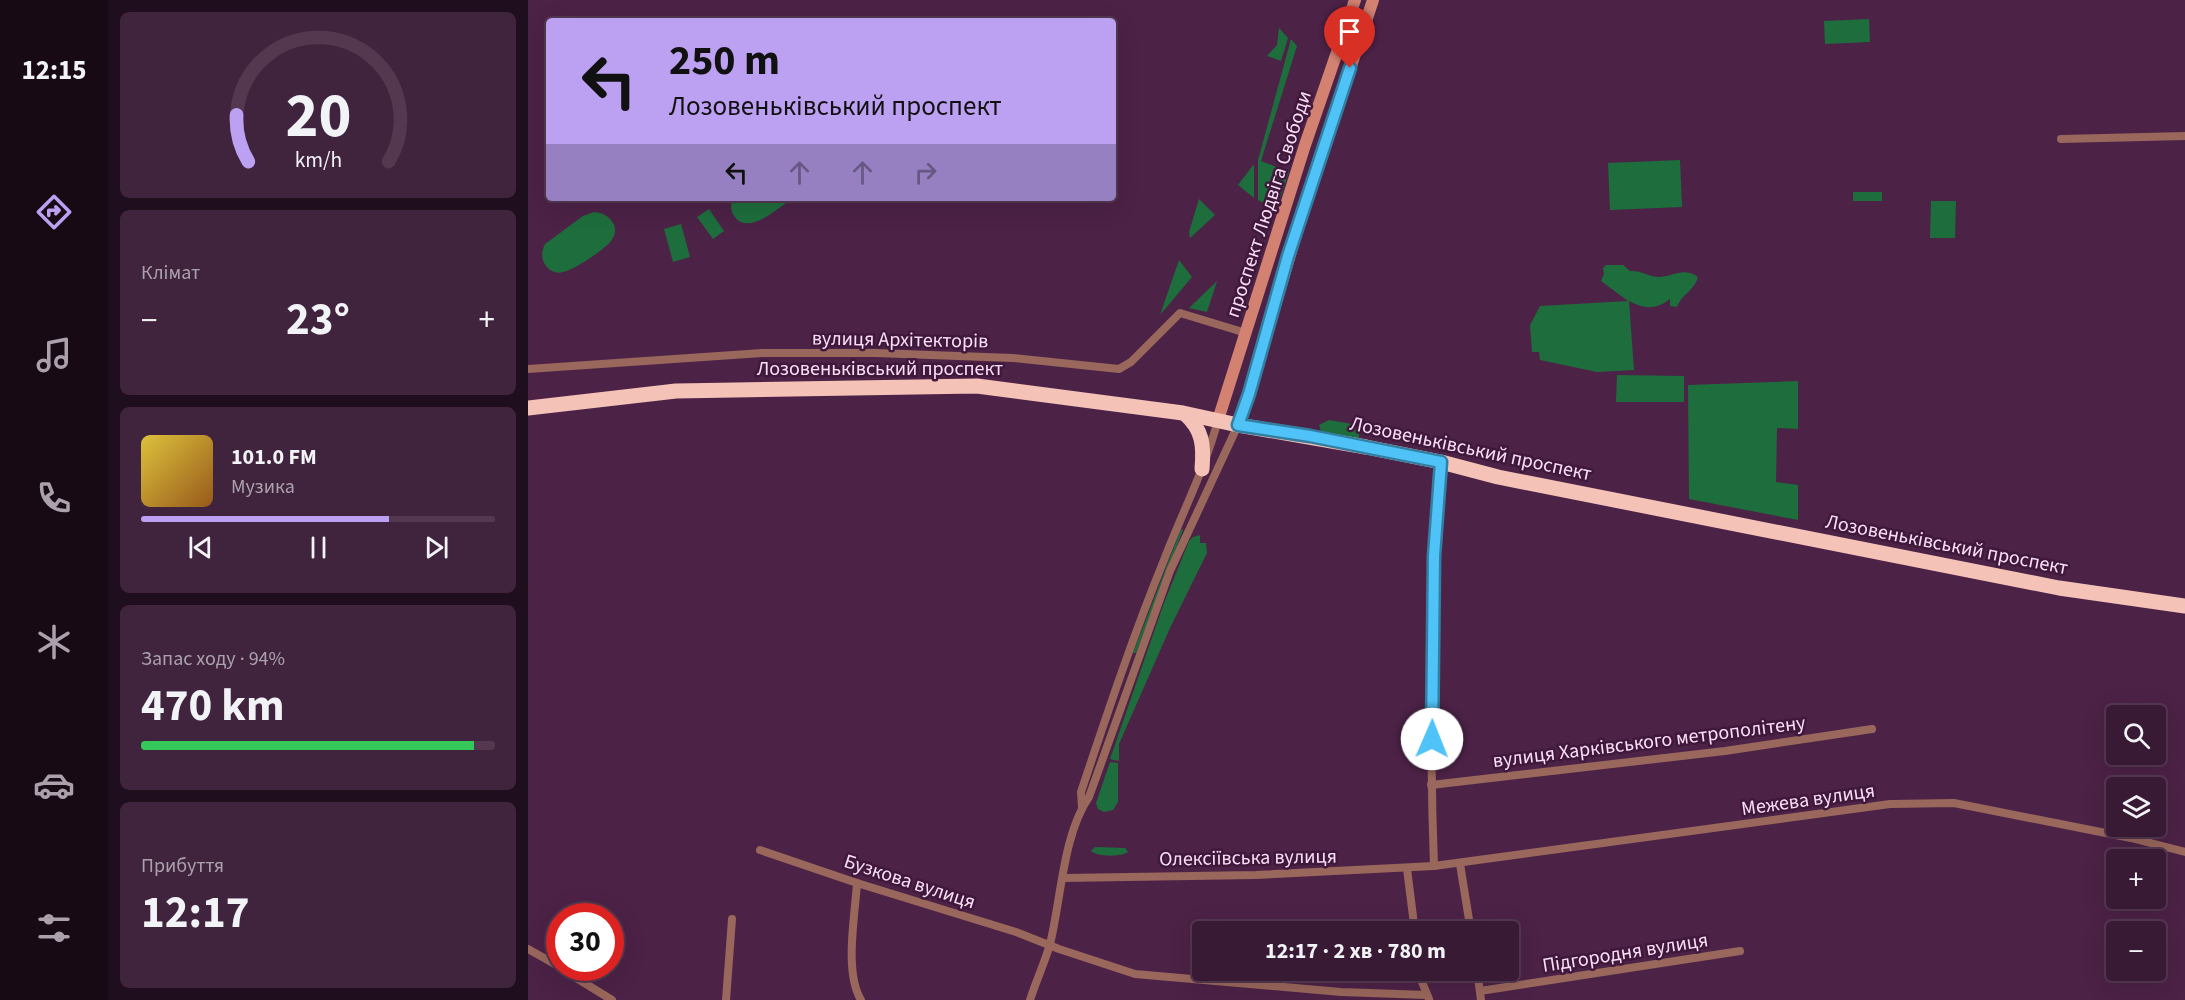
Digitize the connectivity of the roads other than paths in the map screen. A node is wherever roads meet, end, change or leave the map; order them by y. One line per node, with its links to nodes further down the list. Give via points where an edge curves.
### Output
1 (1355, 0): 5 (main road, проспект Людвіга Свободи)
2 (1373, 0): 10 (main road, проспект Людвіга Свободи, via 1304,207)
3 (2185, 136): 4 (street)
4 (2061, 140)
5 (1246, 333): 6 (street, вулиця Архітекторів, via 1180,313 1119,369 1002,357 762,353); 9 (main road, проспект Людвіга Свободи)
6 (528, 369)
7 (528, 408): 8 (highway, Лозовеньківський проспект, via 684,390 945,385 1058,395)
8 (1185, 414): 9 (highway, Лозовеньківський проспект); 12 (highway, via 1202,439)
9 (1218, 420): 10 (highway, Лозовеньківський проспект); 12 (street)
10 (1238, 425): 11 (highway, Лозовеньківський проспект); 14 (street)
11 (1441, 462): 15 (highway, Лозовеньківський проспект, via 1498,477 2059,588); 17 (street, via 1434,556)
12 (1202, 469): 13 (street)
13 (1185, 511): 14 (street); 18 (street, via 1114,691 1081,792)
14 (1196, 515): 18 (street, via 1170,571 1089,797)
15 (2185, 606)
16 (1872, 729): 17 (street, вулиця Харківського метрополітену, via 1725,751)
17 (1431, 785): 22 (street)
18 (1082, 807): 24 (street)
19 (760, 850): 25 (street, Бузкова вулиця)
20 (2185, 852): 21 (street, Межева вулиця, via 1954,803 1890,804)
21 (1460, 864): 22 (street, Межева вулиця); 28 (street)
22 (1434, 866): 23 (street, Олексіївська вулиця)
23 (1407, 869): 24 (street, Олексіївська вулиця); 27 (street)
24 (1063, 878): 29 (street)
25 (857, 883): 29 (street, Бузкова вулиця, via 1016,932); 40 (street, via 851,970)
26 (732, 919): 39 (street)
27 (1414, 921)
28 (1469, 921)
29 (1049, 946): 37 (street, Бузкова вулиця, via 1135,974); 41 (street)
30 (528, 949): 32 (street)
31 (1740, 951): 36 (street, Підгородня вулиця)
32 (546, 959)
33 (582, 981): 38 (street)
34 (1423, 981): 37 (street)
35 (1478, 981): 36 (street)
36 (1480, 996)
37 (1428, 998)
38 (612, 1000)
39 (726, 1000)
40 (861, 1000)
41 (1029, 1000)

